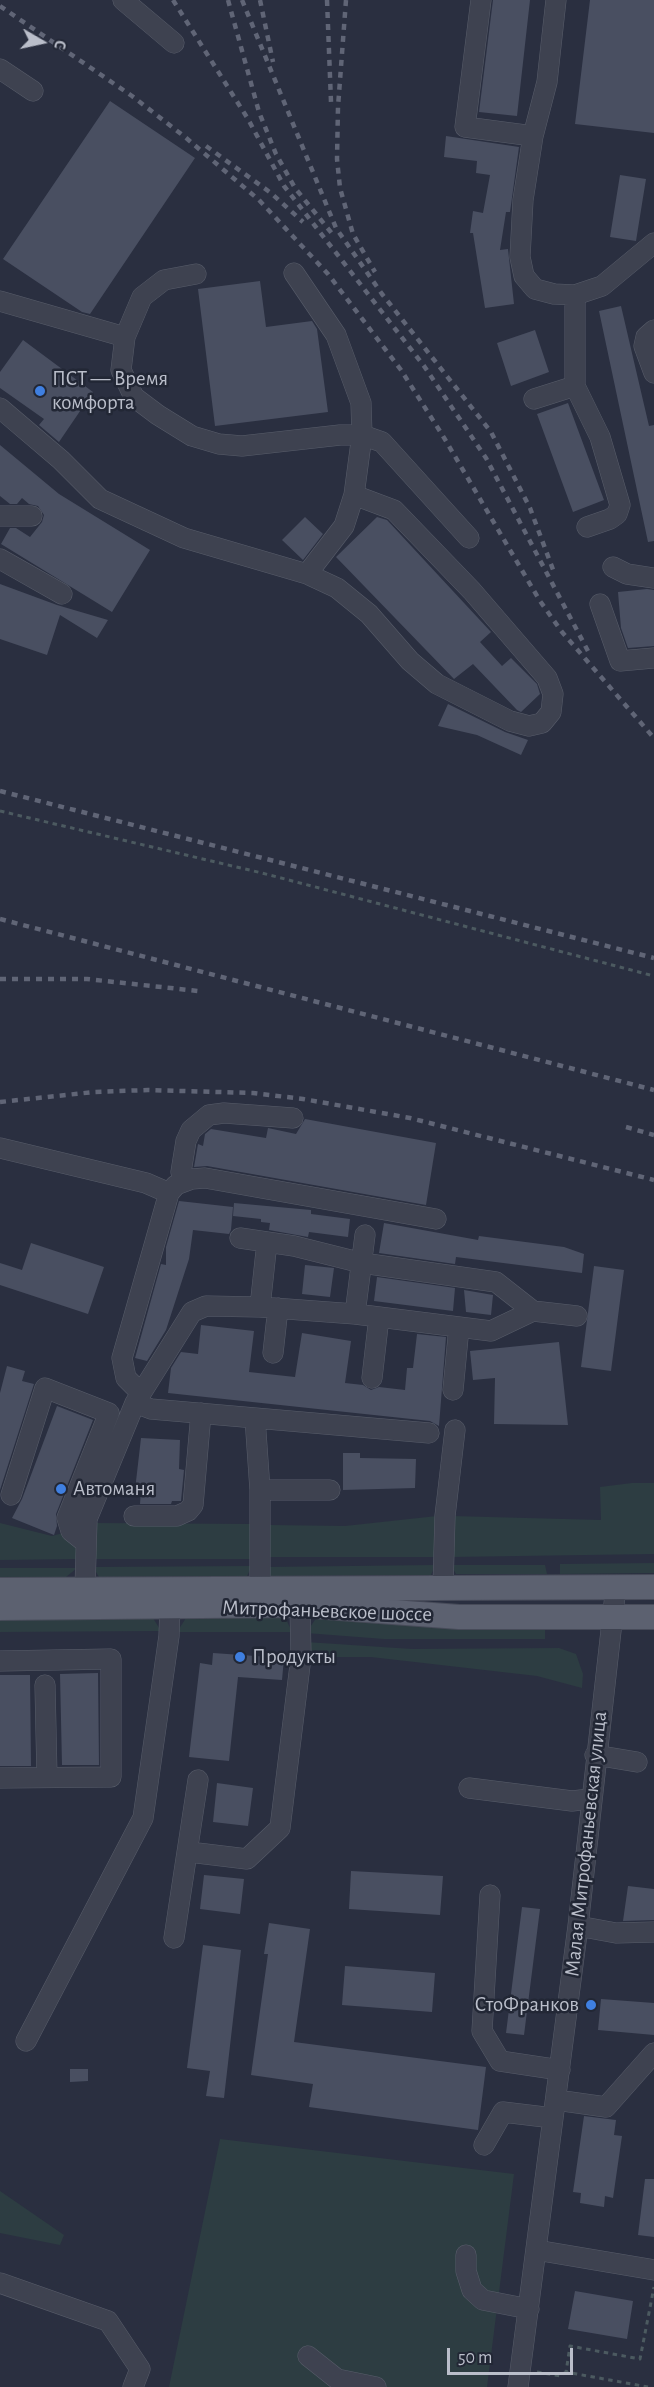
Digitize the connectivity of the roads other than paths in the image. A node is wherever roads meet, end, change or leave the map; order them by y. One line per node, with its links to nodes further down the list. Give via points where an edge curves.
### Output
1 (123, 0): 4 (street)
2 (480, 0): 7 (street, via 465,127)
3 (556, 0): 7 (street, via 547,82)
4 (174, 43)
5 (0, 69): 6 (street)
6 (33, 91)
7 (532, 136): 11 (street, via 523,200 520,257 524,276 535,289)
8 (654, 243): 11 (street, via 602,286)
9 (294, 273): 19 (street, via 336,335 361,403)
10 (196, 274): 14 (street, via 164,280 142,297)
11 (575, 295): 16 (street)
12 (1, 307): 14 (street)
13 (654, 330): 15 (street, via 646,337 644,346)
14 (125, 337): 19 (street, via 121,370 135,397 192,436 242,446)
15 (654, 373)
16 (575, 386): 17 (street); 23 (street, via 600,436 620,505 610,519)
17 (534, 399)
18 (0, 408): 27 (street, via 100,499 184,538)
19 (362, 435): 20 (street); 24 (street, via 382,442)
20 (354, 495): 27 (street, via 344,526); 27 (street, via 394,510 472,591 547,678 554,694 551,712 542,723 529,726 510,721 437,684 410,661 369,614 337,588)
21 (0, 516): 22 (street)
22 (32, 516)
23 (586, 527)
24 (470, 538)
25 (0, 559): 29 (street)
26 (613, 567): 28 (street, via 627,574)
27 (307, 574)
28 (654, 578)
29 (62, 594)
30 (600, 604): 31 (street, via 620,661)
31 (654, 658)
32 (293, 1118): 34 (street, via 209,1115 191,1130 186,1141)
33 (0, 1148): 34 (street)
34 (176, 1188): 35 (street, via 205,1178); 49 (street, via 118,1374)
35 (436, 1219)
36 (366, 1235): 39 (street)
37 (240, 1238): 38 (street)
38 (267, 1242): 39 (street); 40 (street)
39 (362, 1263): 41 (street, via 496,1282); 42 (street)
40 (269, 1307): 42 (street); 46 (street); 49 (street, via 206,1306 192,1312)
41 (533, 1311): 43 (street); 45 (street, via 491,1331)
42 (355, 1314): 44 (street)
43 (577, 1316)
44 (378, 1317): 45 (street); 47 (street)
45 (459, 1327): 48 (street)
46 (273, 1353)
47 (372, 1378)
48 (453, 1390)
49 (138, 1398): 50 (street, via 151,1409); 58 (street, via 87,1519)
50 (201, 1413): 51 (street); 57 (street, via 193,1505 177,1515)
51 (255, 1418): 53 (street); 54 (street)
52 (455, 1430): 61 (street)
53 (429, 1433)
54 (261, 1490): 55 (street); 60 (street)
55 (330, 1491)
56 (10, 1495): 58 (street, via 45,1388 110,1413 67,1518 74,1535)
57 (134, 1516)
58 (86, 1543): 63 (street)
59 (616, 1586): 61 (main road, Митрофаньевское шоссе); 62 (main road, Митрофаньевское шоссе); 68 (street, Малая Митрофаньевская улица)
60 (260, 1587): 61 (main road, Митрофаньевское шоссе); 63 (main road, Митрофаньевское шоссе)
61 (442, 1587)
62 (654, 1587)
63 (85, 1589): 64 (main road, Митрофаньевское шоссе)
64 (0, 1590)
65 (300, 1605): 66 (main road, Митрофаньевское шоссе); 68 (main road, Митрофаньевское шоссе, via 459,1617); 79 (street, via 301,1657 280,1828 247,1859)
66 (170, 1606): 67 (main road, Митрофаньевское шоссе); 84 (street, via 142,1818)
67 (0, 1608)
68 (612, 1617): 69 (main road, Митрофаньевское шоссе); 72 (street, Малая Митрофаньевская улица)
69 (654, 1617)
70 (0, 1660): 74 (street, via 111,1659 111,1777)
71 (45, 1685): 74 (street)
72 (595, 1755): 73 (street); 78 (street, Малая Митрофаньевская улица)
73 (637, 1762)
74 (47, 1777): 75 (street)
75 (0, 1778)
76 (198, 1780): 79 (street)
77 (469, 1788): 78 (street, via 572,1801)
78 (590, 1799): 81 (street, Малая Митрофаньевская улица)
79 (189, 1852): 83 (street)
80 (490, 1895): 86 (street, via 482,2031 500,2061)
81 (578, 1926): 82 (street, via 616,1933); 86 (street, Малая Митрофаньевская улица)
82 (654, 1932)
83 (174, 1938)
84 (26, 2041)
85 (654, 2053): 87 (street, via 606,2106)
86 (560, 2070): 87 (street, Малая Митрофаньевская улица)
87 (554, 2109): 88 (street, via 503,2112); 89 (street, Малая Митрофаньевская улица)
88 (484, 2145)
89 (536, 2250): 91 (street); 93 (street, Малая Митрофаньевская улица)
90 (466, 2255): 93 (street, via 472,2290 483,2300)
91 (654, 2270)
92 (0, 2283): 96 (street, via 108,2321 140,2369)
93 (529, 2309): 95 (street, Малая Митрофаньевская улица)
94 (308, 2356): 97 (street, via 337,2379)
95 (526, 2383)
96 (134, 2387)
97 (376, 2387)

